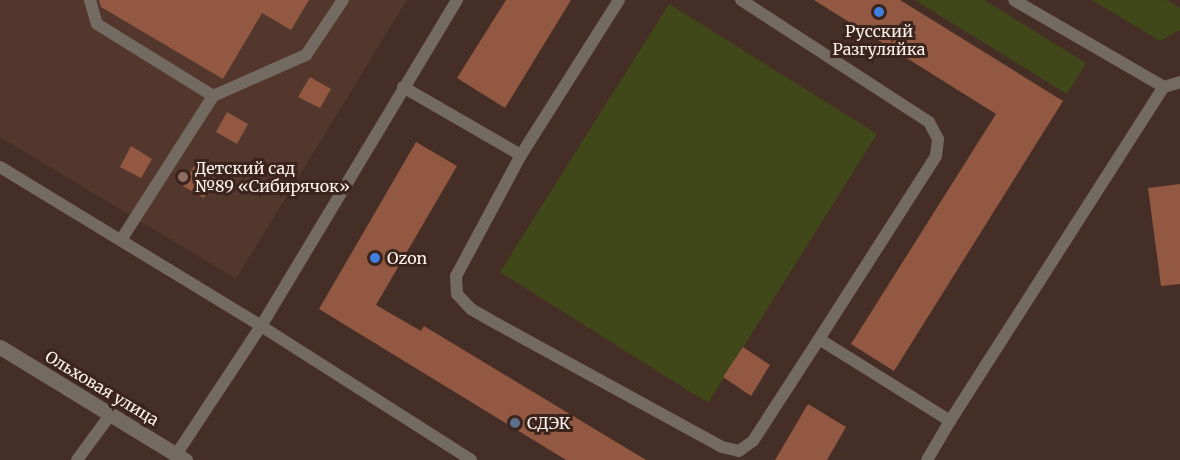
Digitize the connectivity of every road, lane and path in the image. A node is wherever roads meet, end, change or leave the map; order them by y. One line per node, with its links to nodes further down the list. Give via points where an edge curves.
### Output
1 (90, 0): 10 (lane, via 97,24)
2 (343, 0): 10 (lane, via 306,55)
3 (457, 0): 8 (lane)
4 (619, 0): 11 (lane)
5 (741, 0): 15 (lane, via 929,122 938,139 936,156)
6 (1014, 0): 9 (lane)
7 (1180, 82): 9 (lane)
8 (403, 87): 11 (lane); 14 (lane)
9 (1164, 87): 18 (lane)
10 (213, 96): 13 (lane)
11 (521, 155): 15 (lane, via 456,276 457,294 471,309 722,447 739,451 753,441)
12 (0, 167): 13 (lane)
13 (121, 240): 14 (lane)
14 (261, 326): 19 (lane); 21 (lane)
15 (819, 339): 18 (lane)
16 (0, 347): 17 (street, Ольховая улица)
17 (110, 415): 19 (street, Ольховая улица); 20 (lane)
18 (950, 421): 22 (lane)
19 (181, 457)
20 (77, 460)
21 (471, 460)
22 (927, 460)

